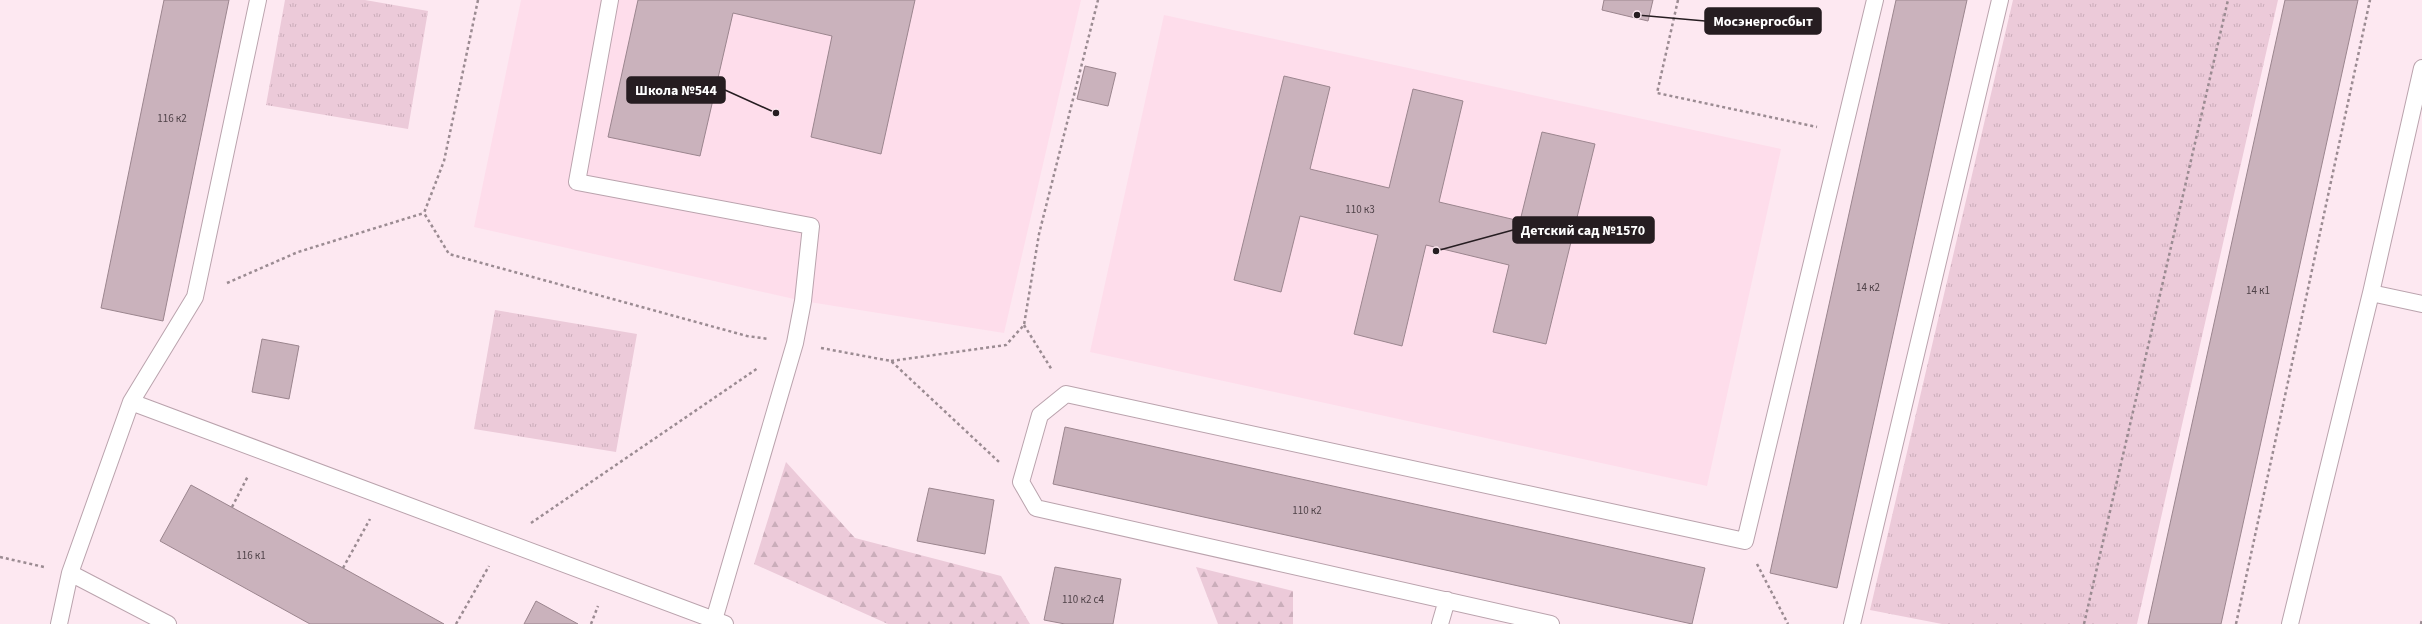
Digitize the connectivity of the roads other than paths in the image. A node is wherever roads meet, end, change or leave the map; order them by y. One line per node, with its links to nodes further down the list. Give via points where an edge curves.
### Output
1 (258, 0): 8 (lane, via 195,297)
2 (610, 0): 11 (lane, via 577,182 811,226 803,301 795,343)
3 (1875, 0): 10 (lane, via 1745,541 1066,394 1040,415 1021,482 1036,508)
4 (2000, 0): 16 (lane)
5 (2422, 68): 6 (lane)
6 (2371, 293): 7 (lane); 17 (lane)
7 (2422, 304)
8 (131, 402): 9 (lane); 11 (lane)
9 (70, 573): 12 (lane); 13 (lane)
10 (1447, 600): 14 (lane); 15 (lane)
11 (720, 622)
12 (59, 624)
13 (168, 624)
14 (1440, 624)
15 (1551, 624)
16 (1852, 624)
17 (2290, 624)

